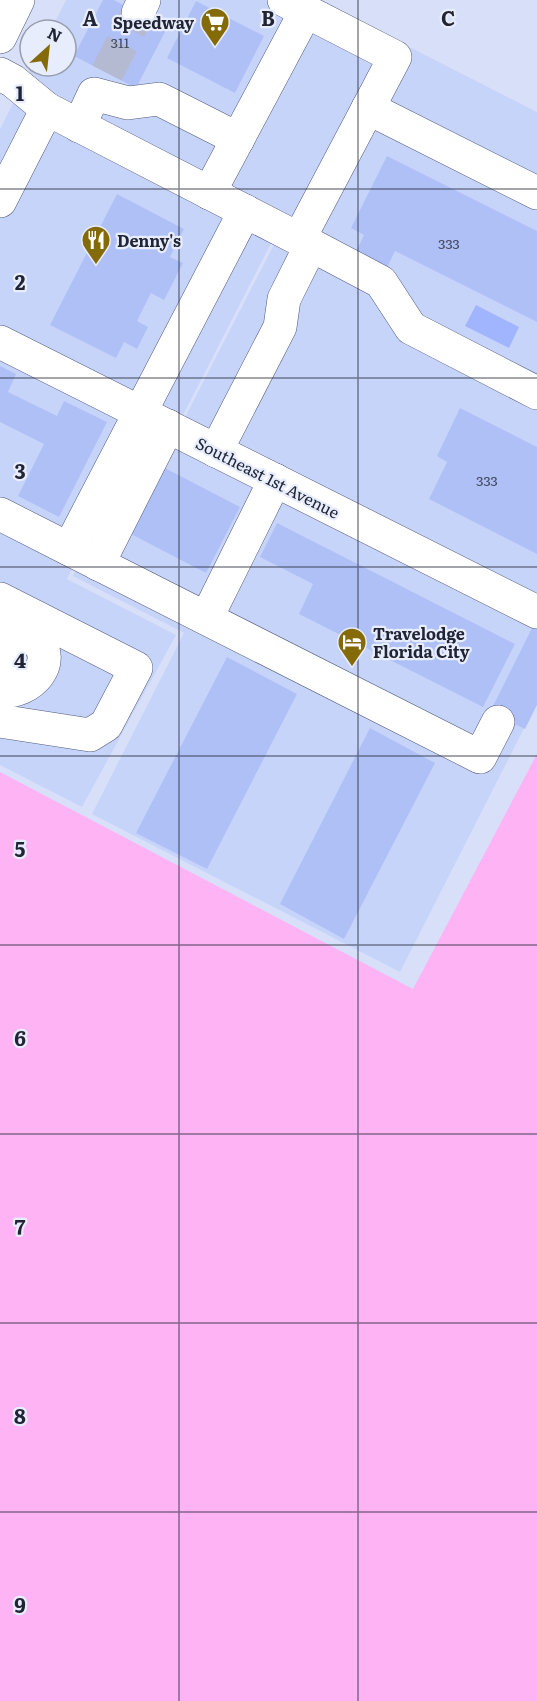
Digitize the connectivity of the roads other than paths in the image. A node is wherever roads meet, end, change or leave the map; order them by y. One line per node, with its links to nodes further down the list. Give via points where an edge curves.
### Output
1 (18, 0): 3 (main road)
2 (295, 6): 5 (main road, via 394,57); 8 (main road)
3 (0, 37)
4 (0, 74): 6 (main road)
5 (368, 108): 10 (main road); 13 (main road)
6 (47, 109): 7 (main road); 11 (main road)
7 (79, 126): 8 (main road, via 100,84 128,103 159,99); 9 (main road)
8 (238, 139): 9 (main road)
9 (209, 193): 12 (main road)
10 (537, 193)
11 (0, 201)
12 (245, 211): 13 (main road); 16 (main road)
13 (305, 242): 15 (main road, via 381,282 411,328); 17 (main road, via 284,299 280,327)
14 (0, 342): 16 (main road, Southeast 1st Avenue)
15 (537, 393)
16 (154, 419): 17 (main road, Southeast 1st Avenue); 20 (main road); 21 (main road)
17 (216, 451): 18 (main road, Southeast 1st Avenue)
18 (275, 480): 23 (main road, Southeast 1st Avenue); 24 (main road)
19 (0, 514): 20 (main road)
20 (69, 549): 21 (main road)
21 (99, 564): 24 (main road)
22 (2, 612): 25 (main road, via 16,638); 26 (main road, via 36,638 42,666 37,678 26,688); 27 (main road, via 136,668 99,732 90,735)
23 (537, 612)
24 (207, 617): 28 (main road, via 480,757)
25 (0, 673)
26 (0, 691)
27 (0, 721)
28 (498, 722)

